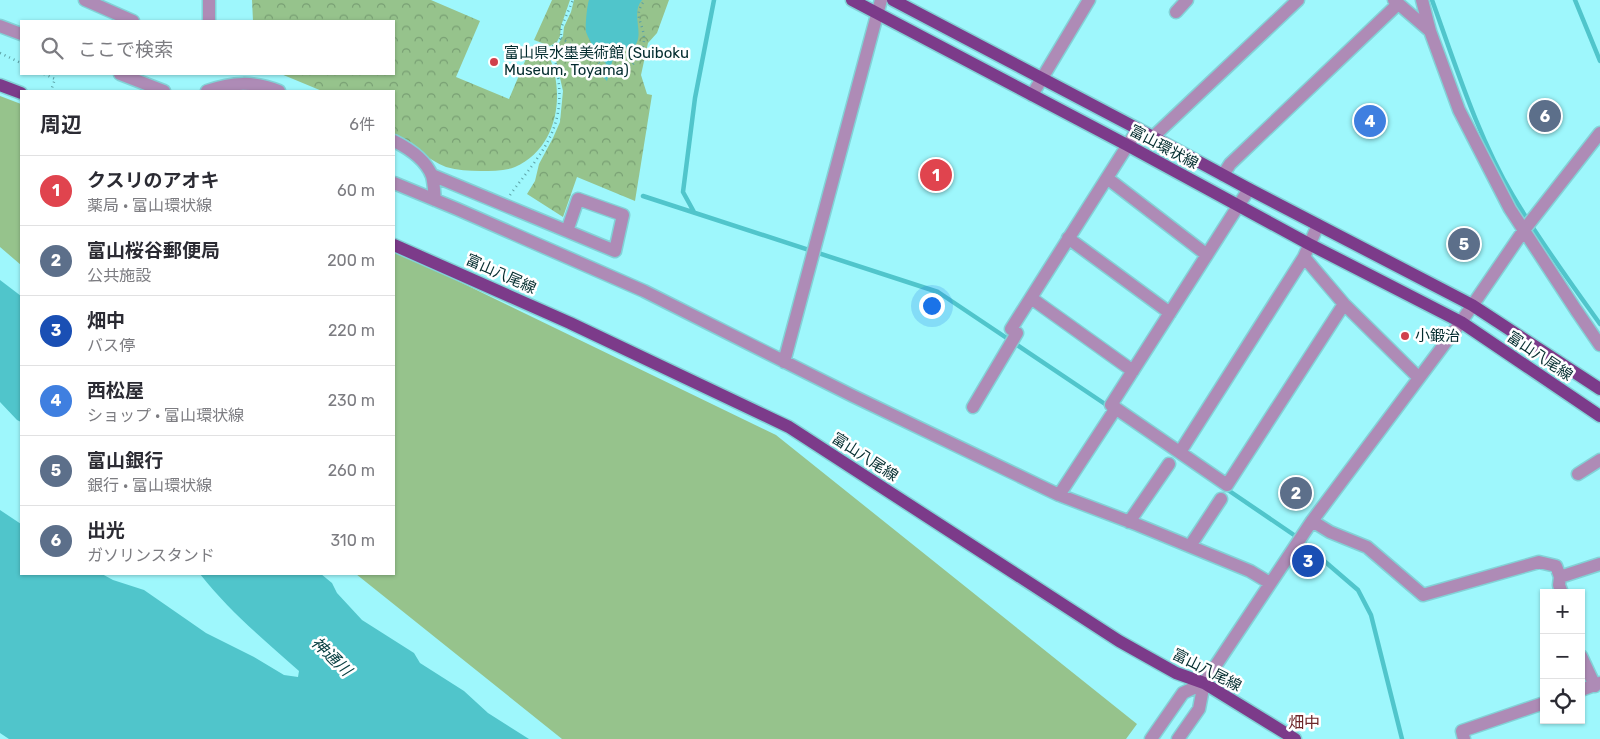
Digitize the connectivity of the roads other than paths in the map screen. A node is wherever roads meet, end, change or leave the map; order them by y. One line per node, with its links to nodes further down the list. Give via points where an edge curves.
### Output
1 (85, 0): 13 (street)
2 (208, 0): 14 (street)
3 (852, 0): 12 (main road, 富山環状線)
4 (881, 0): 12 (street)
5 (893, 0): 19 (main road, 富山環状線)
6 (1089, 0): 19 (street)
7 (1187, 0): 11 (street)
8 (1298, 0): 28 (street)
9 (1422, 0): 16 (street)
10 (1396, 2): 16 (street); 32 (street, via 1230,164)
11 (1176, 12)
12 (879, 14): 25 (main road, 富山環状線); 52 (street)
13 (131, 20)
14 (209, 20)
15 (0, 26): 17 (street)
16 (1430, 31): 39 (street, via 1459,110 1510,209)
17 (20, 34)
18 (123, 75): 21 (street)
19 (1042, 78): 25 (street); 26 (main road, 富山環状線)
20 (0, 85): 24 (main road)
21 (161, 90)
22 (210, 90): 23 (street, via 244,83)
23 (276, 90)
24 (20, 94)
25 (1032, 95): 30 (main road, 富山環状線)
26 (1138, 128): 28 (main road, 富山環状線); 30 (street)
27 (1600, 133): 39 (street)
28 (1153, 137): 32 (main road, 富山環状線)
29 (395, 142): 31 (street, via 424,162)
30 (1127, 145): 33 (street); 37 (main road, 富山環状線)
31 (432, 175): 36 (street); 40 (street)
32 (1223, 175): 35 (main road, 富山環状線)
33 (1107, 178): 41 (street); 44 (street)
34 (395, 183): 36 (street)
35 (1248, 189): 37 (street); 38 (main road, 富山環状線)
36 (435, 200): 52 (street, via 644,292)
37 (1239, 205): 42 (main road, 富山環状線); 44 (street)
38 (1318, 225): 42 (street); 48 (main road, 富山環状線)
39 (1525, 230): 48 (street); 51 (street)
40 (567, 231): 40 (street, via 615,251 623,216 578,199)
41 (1068, 238): 46 (street); 49 (street)
42 (1309, 244): 45 (street); 50 (main road, 富山環状線)
43 (395, 245): 73 (main road, 富山八尾線, via 570,323 789,427 1119,641 1176,673)
44 (1207, 255): 49 (street)
45 (1304, 258): 47 (street); 59 (street)
46 (1031, 298): 53 (street); 56 (street, via 1011,329 1016,333)
47 (1344, 304): 54 (street); 59 (street, via 1227,485)
48 (1472, 305): 50 (street); 55 (main road, 富山八尾線)
49 (1170, 313): 53 (street)
50 (1461, 322): 54 (street); 58 (main road, 富山八尾線)
51 (1600, 345)
52 (784, 362): 63 (street)
53 (1133, 371): 57 (street, via 1111,405)
54 (1419, 378): 65 (street)
55 (1600, 389)
56 (973, 407)
57 (1113, 413): 59 (street); 63 (street)
58 (1600, 416)
59 (1180, 452)
60 (1600, 460): 62 (street)
61 (1169, 464): 66 (street)
62 (1578, 474)
63 (1059, 495): 66 (street)
64 (1222, 499): 67 (street)
65 (1312, 521): 69 (street, via 1367,547 1423,595 1540,562 1556,566); 70 (street)
66 (1129, 522): 67 (street)
67 (1190, 546): 70 (street, via 1250,571)
68 (1600, 564): 69 (street)
69 (1560, 576): 71 (street)
70 (1270, 584): 73 (street)
71 (1560, 589)
72 (1585, 663): 74 (street)
73 (1204, 683): 77 (street, via 1183,693); 78 (street, via 1199,709); 79 (main road, 富山八尾線)
74 (1597, 684): 75 (street)
75 (1585, 688)
76 (1540, 704): 80 (street, via 1462,731)
77 (1150, 739)
78 (1178, 739)
79 (1294, 739)
80 (1464, 739)

